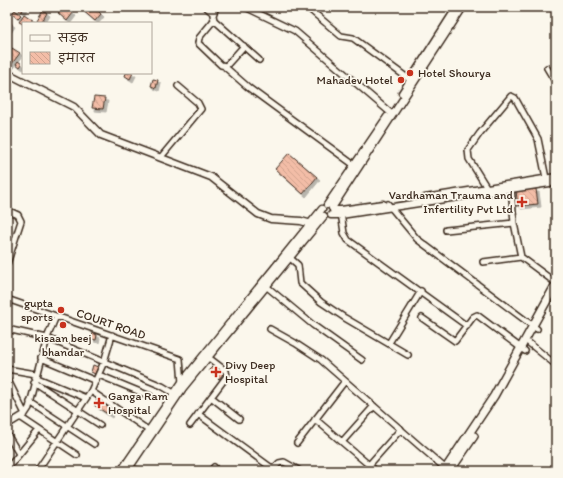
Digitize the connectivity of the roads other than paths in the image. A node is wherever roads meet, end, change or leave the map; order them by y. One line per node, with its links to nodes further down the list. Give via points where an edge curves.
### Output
1 (206, 7): 7 (street)
2 (216, 7): 7 (street)
3 (245, 7): 17 (street, via 295,31)
4 (307, 7): 14 (street, via 341,36 353,38)
5 (457, 7): 14 (street)
6 (463, 7): 14 (street)
7 (213, 13): 8 (street)
8 (214, 20): 9 (street); 11 (street, via 199,38 198,43)
9 (244, 46): 10 (street); 11 (street)
10 (259, 60)
11 (225, 66): 19 (street, via 249,88)
12 (547, 68): 15 (street)
13 (7, 73): 18 (street, via 74,107 102,135)
14 (412, 82): 17 (street)
15 (556, 83)
16 (178, 86): 18 (street, via 198,103 200,109)
17 (391, 114): 19 (street); 27 (street)
18 (161, 157): 30 (street, via 211,178 258,214)
19 (354, 165): 27 (street)
20 (556, 177): 21 (street)
21 (546, 178): 23 (street); 24 (street, via 538,139 512,96 468,150 469,159)
22 (556, 182): 23 (street)
23 (511, 186): 24 (street); 25 (street); 29 (street)
24 (487, 188): 25 (street)
25 (390, 205): 28 (street); 44 (street, via 417,239)
26 (7, 210): 35 (street, via 18,215 21,221)
27 (328, 210): 28 (street); 30 (street)
28 (341, 213): 38 (street, via 344,233 348,240)
29 (514, 223): 31 (street); 33 (street)
30 (313, 224): 32 (street); 53 (street)
31 (446, 230)
32 (289, 257): 37 (street); 50 (street, via 298,266 299,280 303,286 345,318)
33 (521, 257): 34 (street); 36 (street)
34 (483, 262)
35 (7, 264)
36 (556, 283): 44 (main road)
37 (266, 286): 53 (street); 55 (street, via 313,325)
38 (421, 291): 43 (street); 50 (street)
39 (556, 294): 44 (main road)
40 (7, 299): 41 (street, COURT ROAD)
41 (56, 316): 47 (street, COURT ROAD); 48 (street)
42 (422, 318): 43 (street, via 455,341)
43 (467, 326): 51 (street, via 477,315)
44 (536, 327): 49 (main road); 51 (main road)
45 (7, 329): 48 (street)
46 (270, 329): 63 (street, via 311,352)
47 (112, 335): 56 (street); 64 (street, COURT ROAD, via 180,359)
48 (46, 338): 54 (street); 56 (street)
49 (529, 343): 51 (main road); 57 (street)
50 (389, 344): 52 (street)
51 (523, 349): 97 (main road, via 498,398)
52 (408, 355)
53 (206, 356): 64 (street); 68 (street, via 227,374)
54 (40, 358): 61 (street); 62 (street)
55 (362, 360)
56 (104, 362): 59 (street); 66 (street)
57 (556, 365)
58 (7, 369): 61 (street)
59 (98, 375): 62 (street); 67 (street)
60 (7, 378): 73 (street)
61 (35, 378): 69 (street); 70 (street); 72 (street)
62 (96, 381): 65 (street)
63 (345, 381): 71 (street); 77 (street)
64 (182, 385): 66 (street)
65 (91, 391): 69 (street); 84 (street)
66 (176, 394): 84 (street)
67 (150, 396)
68 (211, 397): 74 (street); 76 (street)
69 (86, 398): 72 (street)
70 (30, 402): 73 (street); 81 (street)
71 (374, 406): 82 (street); 87 (street)
72 (78, 410): 79 (street); 81 (street)
73 (25, 414): 75 (street)
74 (198, 414): 80 (street); 96 (street)
75 (20, 417): 78 (street); 83 (street)
76 (239, 418)
77 (315, 419): 87 (street); 88 (street)
78 (7, 425)
79 (100, 425)
80 (190, 425)
81 (67, 426): 86 (street); 89 (street)
82 (401, 429): 92 (street); 97 (street)
83 (38, 430): 86 (street); 90 (street)
84 (151, 432): 94 (street)
85 (7, 434): 90 (street)
86 (57, 442): 91 (street); 98 (street)
87 (342, 442): 92 (street)
88 (297, 443)
89 (94, 444)
90 (19, 454): 93 (street)
91 (77, 455)
92 (369, 465): 101 (street)
93 (7, 469)
94 (125, 469): 99 (street)
95 (294, 469): 96 (street, via 289,463 282,462); 100 (street)
96 (272, 470)
97 (447, 470)
98 (37, 471)
99 (140, 471)
100 (300, 471)
101 (375, 471)

